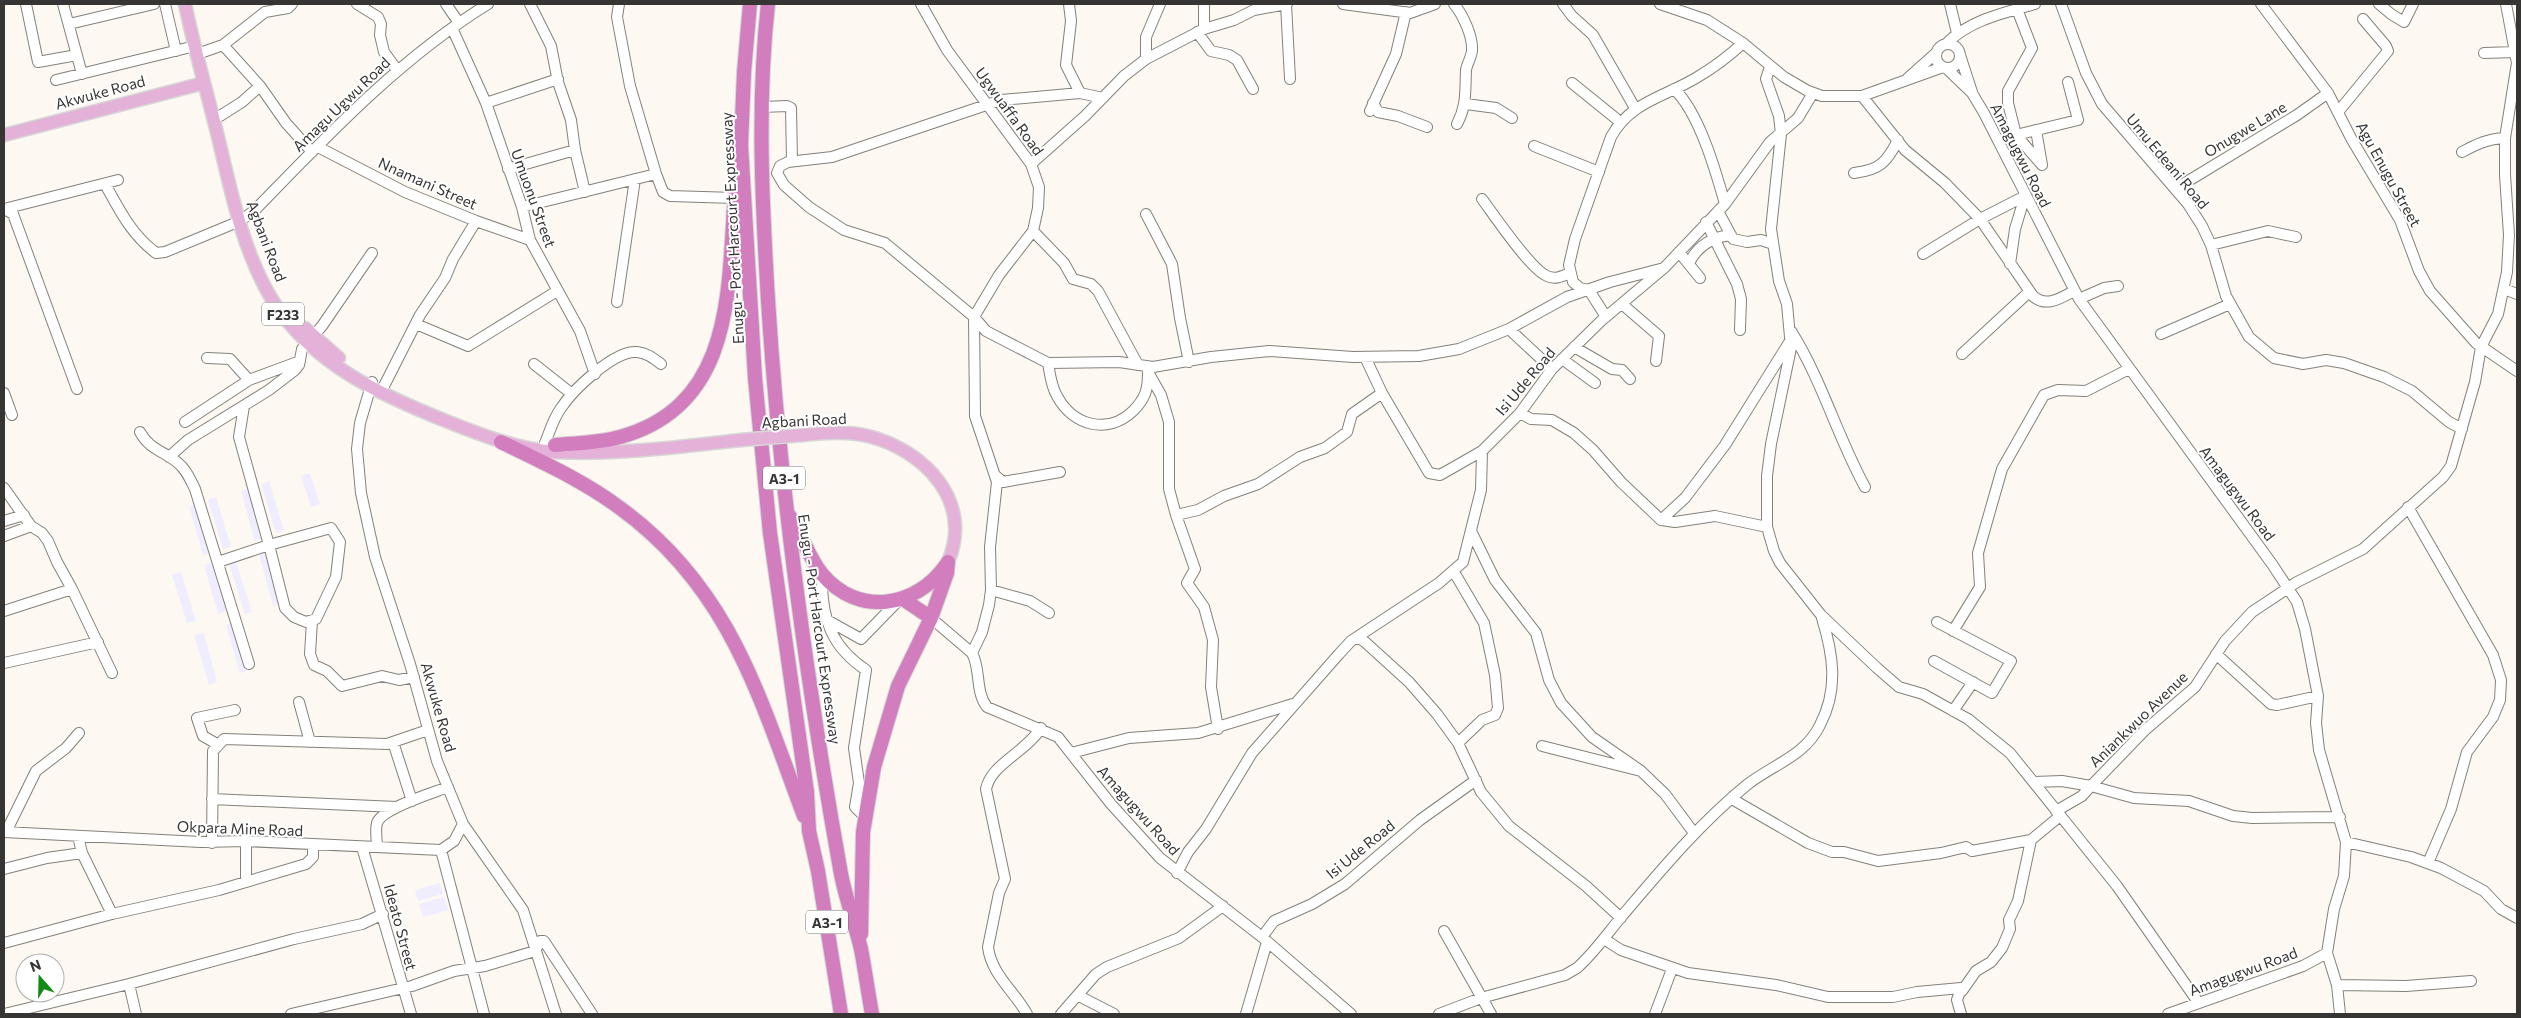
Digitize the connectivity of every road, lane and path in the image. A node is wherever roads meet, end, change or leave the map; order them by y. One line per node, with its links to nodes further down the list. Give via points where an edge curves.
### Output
1 (26, 4): 50 (street, via 38,62)
2 (63, 4): 37 (street)
3 (154, 4): 37 (street)
4 (165, 4): 45 (street)
5 (185, 4): 44 (main road, Agbani Road / F233)
6 (190, 4): 44 (main road, Agbani Road / F233)
7 (292, 4): 43 (street, via 288,8 265,12)
8 (357, 4): 54 (street, via 378,17 384,52)
9 (446, 4): 38 (street, Umuonu Street)
10 (488, 4): 38 (street, Amagu Ugwu Road)
11 (530, 4): 57 (street, via 551,46)
12 (619, 4): 100 (street, via 617,17 630,86)
13 (750, 4): 89 (highway, Enugu - Port Harcourt Expressway / A3-1)
14 (768, 4): 75 (highway, Enugu - Port Harcourt Expressway / A3-1)
15 (921, 4): 74 (street, Ugwuaffa Road, via 937,36)
16 (1160, 4): 51 (street, via 1146,37)
17 (1204, 4): 39 (street)
18 (1286, 4): 32 (street); 58 (street)
19 (1343, 4): 34 (street)
20 (1435, 4): 34 (street)
21 (1454, 4): 73 (street, via 1471,38 1472,51 1466,69)
22 (1563, 4): 76 (street, via 1594,35)
23 (1660, 4): 41 (street, via 1708,20)
24 (1950, 4): 40 (street)
25 (2035, 4): 33 (street)
26 (2061, 4): 105 (street, Umu Edeani Road, via 2086,73 2102,104)
27 (2261, 4): 69 (street, Agu Enugu Street)
28 (2379, 4): 29 (street, via 2404,22)
29 (2413, 4)
30 (2506, 4): 36 (street, Aniankwuo Avenue)
31 (1072, 5): 66 (street, via 1066,65)
32 (1254, 7): 39 (street, via 1234,20)
33 (2017, 9): 40 (street); 86 (street, via 2032,48 2008,91)
34 (1406, 12): 82 (street, via 1396,54 1372,107 1378,112)
35 (2363, 19): 77 (street, via 2388,51)
36 (2514, 22): 47 (street, Aniankwuo Avenue)
37 (69, 24): 50 (street)
38 (455, 26): 54 (street, Amagu Ugwu Road); 72 (street, Umuonu Street)
39 (1200, 30): 51 (street); 64 (street, via 1211,51 1237,60)
40 (1960, 32): 42 (street); 46 (street)
41 (1743, 43): 52 (street); 65 (street, via 1717,64)
42 (1946, 44): 46 (street); 48 (street)
43 (223, 45): 44 (street); 63 (street)
44 (199, 49): 45 (street); 60 (main road, Agbani Road / F233)
45 (176, 50): 55 (street)
46 (1958, 51): 53 (street, via 1956,64); 68 (street)
47 (2516, 52): 49 (street); 87 (street, Aniankwuo Avenue)
48 (1936, 53): 53 (street, via 1937,62); 56 (street)
49 (2484, 53)
50 (77, 55): 55 (street)
51 (1146, 59): 71 (street)
52 (1770, 67): 67 (street); 84 (street, via 1766,79 1779,116)
53 (1945, 67): 56 (street); 68 (street)
54 (397, 70): 91 (street, Amagu Ugwu Road)
55 (82, 74): 59 (street)
56 (1908, 78): 70 (street)
57 (558, 79): 72 (street); 92 (street, via 571,120)
58 (1290, 79)
59 (56, 80)
60 (208, 82): 78 (main road, Agbani Road / F233); 85 (main road, Akwuke Road); 116 (main road, Agbani Road / F233)
61 (2068, 82): 83 (street, via 2078,120)
62 (1572, 83): 80 (street)
63 (260, 86): 78 (street); 91 (street, via 286,123)
64 (1253, 89)
65 (1674, 89): 76 (street); 111 (street, via 1684,100 1699,129 1714,168)
66 (1080, 93): 71 (street); 74 (street, via 1009,98)
67 (1812, 93): 70 (street, via 1833,97); 84 (street, Isi Ude Road, via 1798,118)
68 (1972, 93): 107 (street, Amagugwu Road)
69 (2328, 93): 77 (street, Agu Enugu Street); 105 (street, Onugwe Lane)
70 (1862, 96): 88 (street)
71 (1103, 98): 95 (street)
72 (486, 103): 96 (street, Umuonu Street)
73 (1466, 104): 79 (street, via 1496,108); 81 (street)
74 (987, 105): 94 (street, via 832,157); 95 (street, Ugwuaffa Road)
75 (762, 107): 94 (street, via 791,108); 101 (highway, Enugu - Port Harcourt Expressway / A3-1)
76 (1635, 108): 80 (street)
77 (2338, 112): 155 (street, Agu Enugu Street, via 2400,220 2427,287)
78 (220, 116): 116 (main road, Agbani Road / F233)
79 (1512, 118)
80 (1620, 121): 97 (street)
81 (1457, 124)
82 (1427, 128)
83 (2036, 130): 86 (street); 86 (street, via 2042,165)
84 (1781, 134): 111 (street, Isi Ude Road, via 1770,142); 124 (street, via 1772,218)
85 (4, 135)
86 (2016, 135)
87 (2505, 138): 93 (street, via 2477,143); 114 (street, Aniankwuo Avenue, via 2505,175)
88 (1898, 140): 99 (street, via 1888,160 1865,172); 115 (street, via 1911,156 1945,183)
89 (741, 145): 108 (highway); 259 (highway, Enugu - Port Harcourt Expressway / A3-1, via 755,378 770,533)
90 (1534, 146): 97 (street)
91 (315, 149): 116 (street, Amagu Ugwu Road); 117 (street, Nnamani Street, via 405,192)
92 (575, 150): 96 (street); 106 (street)
93 (2462, 152)
94 (792, 160): 98 (street, via 780,166)
95 (1031, 164): 119 (street, Ugwuaffa Road, via 1039,187)
96 (508, 169): 110 (street, Umuonu Street)
97 (1599, 172): 132 (street, via 1575,239)
98 (777, 173): 101 (street); 145 (street, via 784,185 808,207 844,230 885,243)
99 (1854, 173)
100 (656, 174): 103 (street); 108 (street, via 663,192 670,196)
101 (761, 176): 195 (highway, Enugu - Port Harcourt Expressway / A3-1, via 772,370)
102 (118, 180): 104 (street)
103 (635, 180): 106 (street); 142 (street)
104 (105, 184): 112 (street); 116 (street, via 128,226 156,253 166,252)
105 (2175, 189): 125 (street, Umu Edeani Road, via 2194,213)
106 (584, 192): 110 (street)
107 (2025, 196): 115 (street); 130 (street, via 2015,229); 140 (street, Amagugwu Road)
108 (735, 198): 186 (highway, via 723,324 711,363 698,383 672,410 630,434 607,440)
109 (1482, 199): 132 (street, via 1532,264 1547,276)
110 (522, 207): 123 (street, Umuonu Street)
111 (1721, 208): 118 (street, Isi Ude Road); 120 (street)
112 (4, 209): 175 (street, via 14,214)
113 (1146, 214): 161 (street, via 1172,264)
114 (2513, 214): 135 (street, Aniankwuo Avenue)
115 (1980, 219): 128 (street); 130 (street)
116 (243, 220): 152 (main road, Agbani Road / F233, via 267,289 294,328)
117 (476, 221): 123 (street, Nnamani Street); 147 (street, Akwuke Road)
118 (1706, 222): 121 (street); 126 (street, Isi Ude Road)
119 (1033, 231): 145 (street, Ugwuaffa Road, via 1004,268); 166 (street, via 1064,263 1073,279 1091,284 1098,291)
120 (1731, 234): 121 (street); 124 (street, via 1733,239)
121 (1714, 237): 129 (street, via 1694,254); 150 (street, via 1737,284 1741,299)
122 (2296, 237): 125 (street, via 2268,231)
123 (530, 240): 136 (street, Umuonu Street)
124 (1773, 244): 148 (street, via 1779,281 1787,304)
125 (2211, 245): 144 (street, Umu Edeani Road)
126 (1679, 252): 129 (street); 131 (street, Isi Ude Road)
127 (372, 253): 152 (street)
128 (1923, 254)
129 (1689, 263): 133 (street)
130 (2010, 264): 138 (street)
131 (1664, 268): 137 (street); 143 (street, Isi Ude Road)
132 (1572, 277): 137 (street, via 1580,288); 141 (street)
133 (1700, 278)
134 (2118, 286): 140 (street)
135 (2504, 289): 139 (street); 155 (street, Aniankwuo Avenue, via 2498,314)
136 (557, 290): 147 (street, via 468,346); 170 (street, Umuonu Street, via 580,331)
137 (1589, 290): 141 (street); 146 (street)
138 (2029, 292): 140 (street, via 2046,303); 156 (street)
139 (2517, 294)
140 (2076, 295): 168 (street, Amagugwu Road)
141 (1567, 297): 149 (street)
142 (617, 302)
143 (1622, 304): 146 (street, Isi Ude Road); 162 (street, via 1659,336)
144 (2230, 304): 151 (street); 183 (street, Umu Edeani Road, via 2248,337 2274,358 2303,364 2326,360 2384,376 2412,391)
145 (974, 317): 163 (street, via 986,331); 191 (street, via 975,416)
146 (1606, 317): 154 (street, Isi Ude Road)
147 (416, 324): 174 (street, Akwuke Road)
148 (1789, 328): 153 (street); 192 (street, via 1808,358 1852,463)
149 (1509, 329): 157 (street, via 1441,354); 167 (street)
150 (1740, 330)
151 (2161, 334)
152 (310, 339): 160 (street, via 302,350); 174 (main road, Agbani Road / F233, via 340,370)
153 (1791, 341): 198 (street, via 1714,460 1685,498); 201 (street, via 1789,368 1768,468)
154 (1574, 347): 159 (street, Isi Ude Road); 171 (street, via 1598,363 1622,370)
155 (2481, 347): 169 (street, Agu Enugu Street); 183 (street, Aniankwuo Avenue)
156 (1962, 354)
157 (1365, 357): 161 (street, via 1269,351); 177 (street)
158 (207, 358): 172 (street, via 230,359)
159 (1562, 359): 167 (street, Isi Ude Road); 173 (street)
160 (300, 361): 172 (street); 179 (street, via 291,374)
161 (1189, 362): 166 (street)
162 (1656, 362)
163 (1048, 363): 166 (street, via 1119,362); 166 (street, via 1051,381 1061,403 1080,420 1099,426 1118,422 1139,405 1147,392)
164 (534, 364): 178 (street)
165 (661, 364): 170 (street, via 649,355 628,353)
166 (1144, 368): 197 (street, via 1161,395 1169,422 1169,489)
167 (1552, 368): 180 (street, Isi Ude Road)
168 (2130, 369): 209 (street, Amagugwu Road); 220 (street, via 2086,391 2058,390 2044,396 2002,469 1978,553 1980,587)
169 (2517, 371)
170 (595, 374): 178 (street)
171 (1630, 379)
172 (250, 380): 182 (street)
173 (1595, 383)
174 (375, 386): 185 (main road, Agbani Road / F233); 186 (main road, Agbani Road / F233, via 497,432); 229 (street, Akwuke Road, via 360,423 357,449 361,492 373,549)
175 (77, 389)
176 (4, 393): 181 (street)
177 (1382, 393): 187 (street, Isi Ude Road, via 1426,468 1434,476); 197 (street, via 1352,414 1347,432 1325,448 1300,457 1258,484 1224,496 1198,510)
178 (572, 394): 186 (street, via 554,419)
179 (244, 406): 189 (street, via 188,440); 204 (street, via 238,437)
180 (1520, 413): 187 (street, Isi Ude Road); 198 (street, via 1531,419 1552,420 1574,433)
181 (12, 415)
182 (185, 422)
183 (2462, 429): 194 (street, Aniankwuo Avenue, via 2451,466)
184 (140, 432): 189 (street, via 150,446)
185 (501, 442): 188 (main road, Agbani Road / F233); 259 (highway, via 572,477 620,508 649,531 693,576 732,636 753,681)
186 (550, 444): 188 (main road, Agbani Road / F233)
187 (1482, 451): 202 (street, via 1481,490)
188 (571, 452): 206 (main road, Agbani Road, bridge, via 660,449 833,433 866,435 900,447 919,460 945,491 955,519 954,544)
189 (169, 457): 205 (street, via 189,475)
190 (1060, 472): 191 (street, via 1003,482)
191 (996, 476): 211 (street, via 990,547)
192 (1865, 486)
193 (4, 488): 196 (street)
194 (2408, 507): 209 (street, Aniankwuo Avenue, via 2363,549); 272 (street, via 2493,655 2501,680 2496,709 2467,752 2451,809)
195 (787, 512): 212 (highway, via 821,572 832,584 862,600); 285 (highway, Enugu - Port Harcourt Expressway / A3-1, via 813,709 842,878)
196 (24, 515): 199 (street); 200 (street)
197 (1176, 515): 237 (street, via 1195,569 1187,583 1204,606 1213,640 1212,687)
198 (1661, 520): 201 (street, via 1675,522 1715,516)
199 (4, 521)
200 (31, 526): 203 (street); 210 (street, via 48,541)
201 (1767, 527): 215 (street, via 1780,564)
202 (1471, 531): 207 (street, via 1465,557); 246 (street, via 1495,580 1536,633 1549,680 1561,703 1592,737)
203 (4, 536)
204 (269, 545): 205 (street); 218 (street, via 285,608 297,618); 218 (street, via 329,528 340,542 336,577)
205 (218, 562): 227 (street)
206 (948, 562): 212 (highway, via 934,580 914,596); 216 (highway)
207 (1454, 572): 221 (street); 242 (street, via 1486,629 1496,675 1498,708 1495,715 1482,720)
208 (822, 581): 217 (street)
209 (2288, 587): 224 (street, Aniankwuo Avenue, via 2252,612); 231 (street, Amagugwu Road, via 2306,629)
210 (72, 589): 213 (street); 222 (street)
211 (991, 590): 214 (street, via 1030,601); 223 (street, via 982,632)
212 (901, 600): 216 (highway); 217 (street, via 861,639)
213 (4, 611)
214 (1049, 613)
215 (1821, 615): 235 (street, via 1899,687 1924,694); 252 (street, via 1834,666 1827,709 1820,726 1800,752 1748,784)
216 (931, 618): 223 (street); 256 (highway, via 898,686 885,723)
217 (827, 620): 256 (street, via 836,642 850,659 866,670 854,748 859,783 855,807)
218 (312, 621): 229 (street, via 310,654 314,665 342,686 382,676 399,680)
219 (1937, 622): 220 (street)
220 (1953, 631): 230 (street, via 2011,661 1992,693)
221 (1357, 637): 233 (street); 242 (street, via 1409,682)
222 (98, 642): 226 (street); 228 (street)
223 (972, 653): 236 (street, Amagugwu Road, via 987,707)
224 (2216, 654): 231 (street, via 2270,704); 249 (street, Aniankwuo Avenue, via 2195,687 2144,731)
225 (1934, 661): 230 (street)
226 (4, 663)
227 (249, 664)
228 (112, 673)
229 (414, 677): 238 (street, Akwuke Road)
230 (1972, 682): 235 (street)
231 (2318, 696): 257 (street, Amagugwu Road, via 2319,750)
232 (299, 702): 240 (street)
233 (1297, 703): 237 (street); 274 (street, via 1248,759)
234 (235, 710): 243 (street, via 197,718 203,736)
235 (1953, 711): 248 (street, via 1997,741)
236 (1041, 728): 245 (street, Amagugwu Road, via 1058,737); 307 (street, via 1028,745 994,770 986,789 1005,879 999,893 988,954 1003,982)
237 (1218, 728): 245 (street, via 1198,733 1129,738)
238 (428, 730): 241 (street); 250 (street, Akwuke Road)
239 (79, 733): 260 (street, via 66,748 36,771)
240 (310, 742): 241 (street); 243 (street, via 224,739)
241 (393, 742): 253 (street)
242 (1458, 743): 247 (street)
243 (217, 744): 251 (street, via 213,752)
244 (1542, 746): 246 (street)
245 (1071, 753): 274 (street, Amagugwu Road, via 1111,804)
246 (1640, 771): 261 (street, via 1665,794)
247 (1476, 780): 279 (street, via 1480,792 1509,826 1586,886); 282 (street, Isi Ude Road, via 1420,820 1344,884 1312,904 1274,921)
248 (2034, 782): 249 (street, via 2062,781); 255 (street)
249 (2091, 786): 255 (street, Aniankwuo Avenue); 257 (street, via 2134,798 2189,802 2233,816)
250 (448, 787): 253 (street); 258 (street, Akwuke Road)
251 (212, 799): 254 (street); 266 (street)
252 (1732, 799): 261 (street); 263 (street, via 1808,843 1832,852 1878,861 1966,847 1972,851)
253 (412, 801): 254 (street)
254 (397, 807): 269 (street, via 379,820)
255 (2058, 814): 263 (street, Aniankwuo Avenue); 297 (street, via 2117,886)
256 (865, 817): 285 (highway)
257 (2340, 817): 265 (street, Amagugwu Road)
258 (463, 824): 270 (street, via 454,841); 286 (street, Akwuke Road, via 523,910)
259 (810, 831): 305 (highway, Enugu - Port Harcourt Expressway / A3-1)
260 (5, 832): 262 (street, Okpara Mine Road)
261 (1694, 833): 279 (street)
262 (78, 836): 266 (street, Okpara Mine Road); 271 (street)
263 (2031, 840): 294 (street, via 2018,901 2002,948 1991,962 1976,971)
264 (246, 841): 266 (street, Okpara Mine Road); 267 (street, Okpara Mine Road); 275 (street)
265 (2346, 842): 272 (street); 287 (street, Amagugwu Road, via 2344,876 2334,909)
266 (212, 843)
267 (313, 846): 268 (street, Okpara Mine Road); 275 (street, via 313,857 306,864)
268 (362, 847): 269 (street, Okpara Mine Road); 278 (street, Ideato Street)
269 (377, 847): 270 (street, Okpara Mine Road)
270 (441, 850): 288 (street)
271 (82, 853): 273 (street); 277 (street)
272 (2428, 863): 280 (street, via 2484,891)
273 (4, 869)
274 (1177, 873): 276 (street, Amagugwu Road)
275 (246, 882): 277 (street)
276 (1223, 906): 282 (street, Amagugwu Road); 295 (street, via 1179,938 1107,967 1096,974)
277 (112, 914): 284 (street)
278 (383, 914): 291 (street, via 362,924 294,938); 293 (street, Ideato Street)
279 (1621, 918): 283 (street)
280 (2517, 918)
281 (1444, 930): 296 (street)
282 (1265, 939): 310 (street); 311 (street, Amagugwu Road)
283 (1604, 939): 289 (street, via 1622,950); 296 (street, via 1570,973)
284 (4, 942)
285 (860, 948): 306 (highway, Enugu - Port Harcourt Expressway / A3-1)
286 (534, 951): 288 (street); 303 (street, Akwuke Road); 304 (street, via 540,941 547,943)
287 (2327, 953): 292 (street, Amagugwu Road); 297 (street, Amagugwu Road, via 2303,966)
288 (471, 969): 293 (street, via 454,970); 302 (street)
289 (1672, 969): 294 (street, via 1712,978 1776,985 1828,997 1893,997 1959,988); 314 (street)
290 (2471, 982): 292 (street, via 2406,986)
291 (129, 984): 298 (street); 299 (street)
292 (2337, 985): 317 (street, Amagugwu Road)
293 (402, 987): 300 (street); 301 (street, Ideato Street)
294 (1962, 991): 315 (street, via 1957,1000)
295 (1079, 996): 308 (street); 309 (street)
296 (1481, 998): 312 (street); 313 (street)
297 (2198, 1002): 316 (street, Amagugwu Road)
298 (4, 1014)
299 (136, 1014)
300 (291, 1014)
301 (411, 1014)
302 (484, 1014)
303 (556, 1014)
304 (592, 1014)
305 (841, 1014)
306 (872, 1014)
307 (1027, 1014)
308 (1061, 1014)
309 (1114, 1014)
310 (1246, 1014)
311 (1351, 1014)
312 (1439, 1014)
313 (1491, 1014)
314 (1654, 1014)
315 (1961, 1014)
316 (2168, 1014)
317 (2340, 1014)

